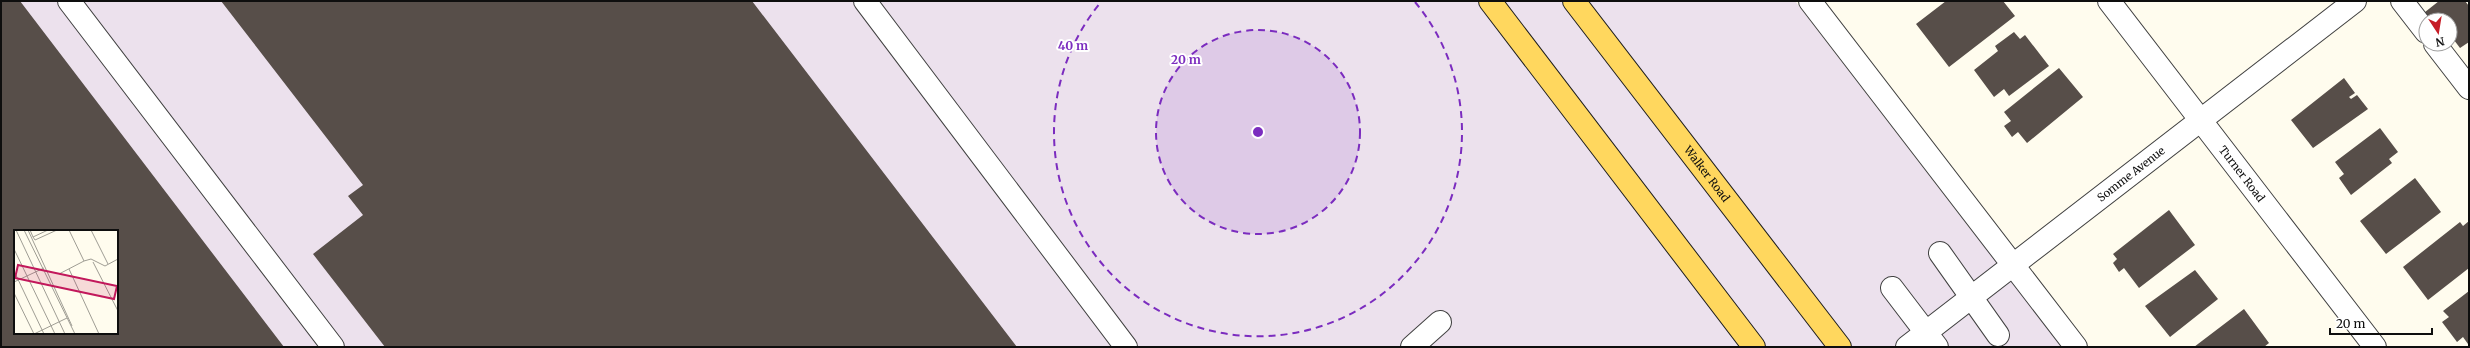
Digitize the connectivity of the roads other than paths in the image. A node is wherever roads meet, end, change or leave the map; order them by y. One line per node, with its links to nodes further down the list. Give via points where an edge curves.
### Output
1 (69, 1): 20 (street)
2 (865, 1): 21 (street)
3 (1490, 1): 23 (main road)
4 (1574, 1): 24 (main road, Walker Road)
5 (1810, 1): 14 (street)
6 (2109, 1): 12 (street, Turner Road)
7 (2355, 1): 12 (street, Somme Avenue)
8 (2402, 1): 9 (street)
9 (2418, 22)
10 (2441, 52): 11 (street)
11 (2469, 88)
12 (2201, 120): 14 (street, Somme Avenue); 27 (street, Turner Road)
13 (1940, 253): 16 (street)
14 (2013, 265): 16 (street, Somme Avenue); 26 (street)
15 (1892, 288): 19 (street)
16 (1972, 296): 18 (street); 19 (street, Somme Avenue)
17 (1440, 322): 22 (street)
18 (1998, 335)
19 (1931, 340): 25 (street, Somme Avenue)
20 (333, 347)
21 (1126, 347)
22 (1412, 347)
23 (1754, 347)
24 (1840, 347)
25 (1907, 347)
26 (2076, 347)
27 (2375, 347)

